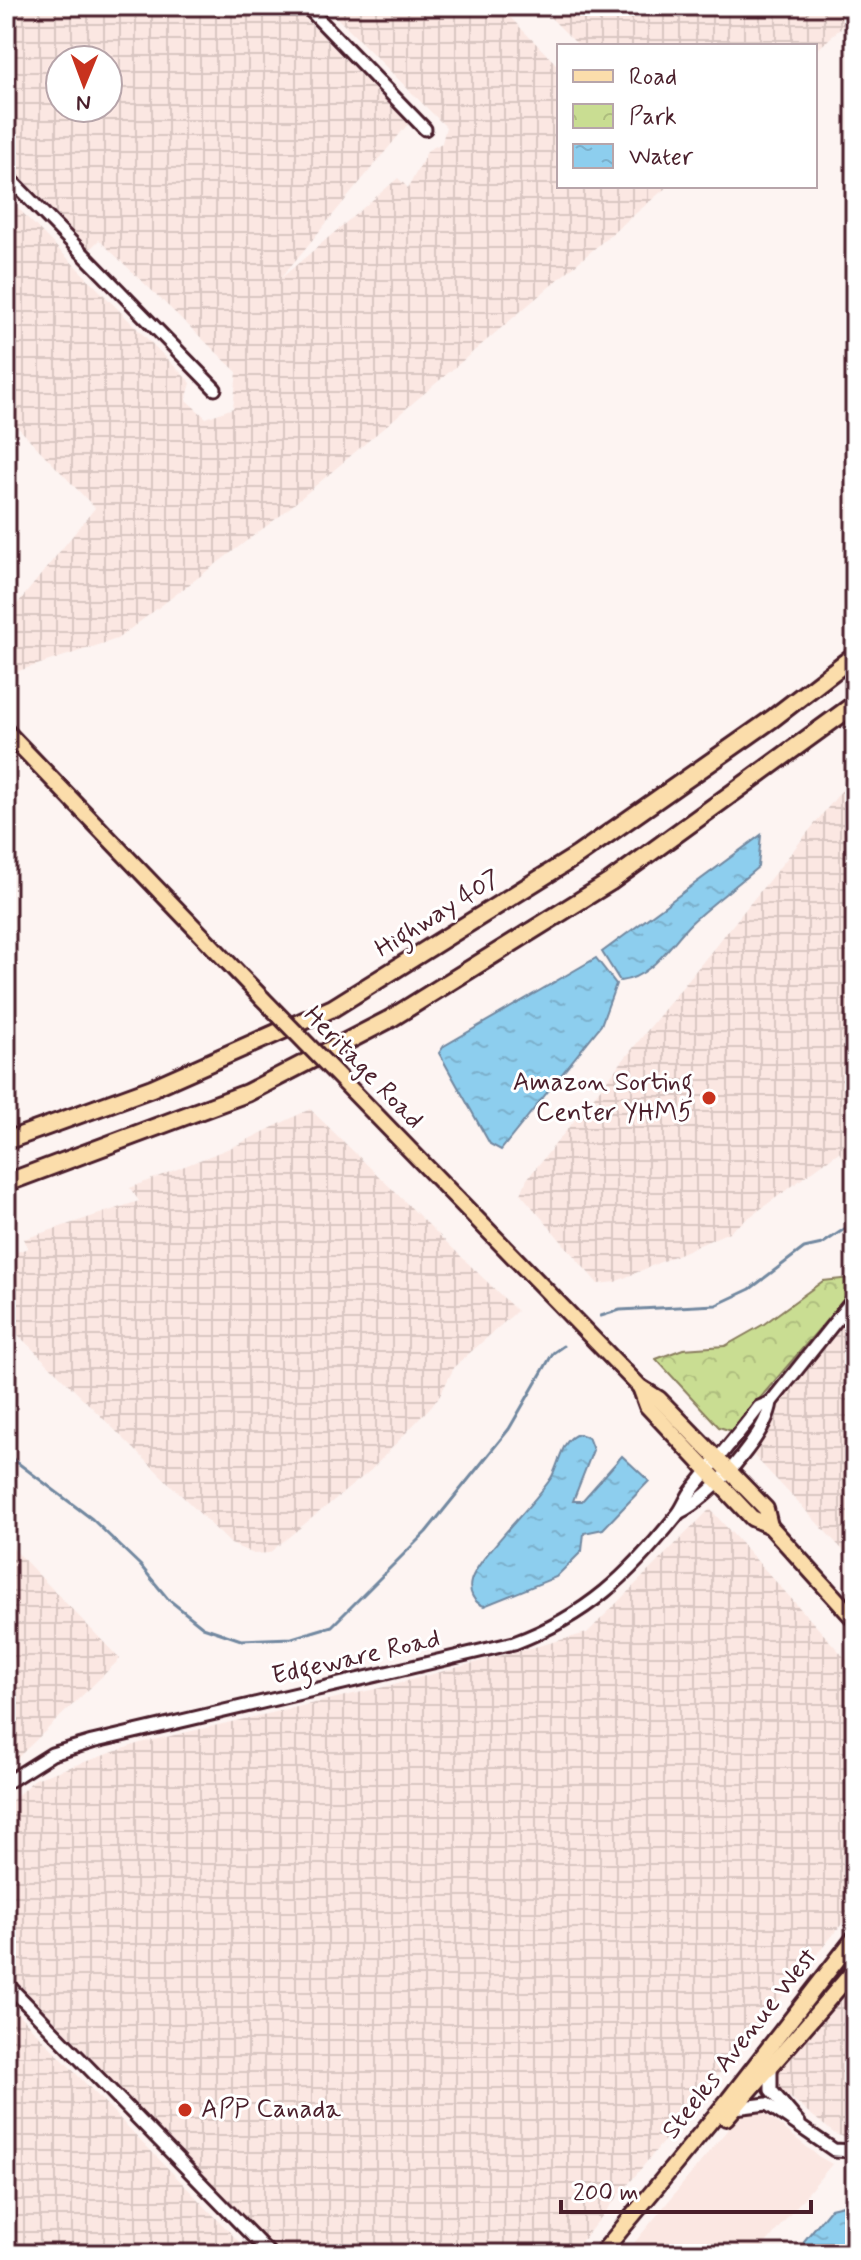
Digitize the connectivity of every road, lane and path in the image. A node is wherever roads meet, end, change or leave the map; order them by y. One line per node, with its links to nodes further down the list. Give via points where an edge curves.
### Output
1 (306, 6): 2 (street)
2 (425, 129)
3 (6, 175): 4 (street)
4 (215, 389)
5 (855, 655): 8 (highway, Highway 407, via 578,855 333,1008 152,1088)
6 (855, 704): 9 (highway, via 610,882 390,1019 247,1093)
7 (6, 731): 11 (main road, Heritage Road, bridge)
8 (6, 1141)
9 (6, 1183)
10 (855, 1297): 12 (street, Edgeware Road, via 771,1402 769,1415)
11 (640, 1387): 12 (main road, Heritage Road, via 659,1399); 13 (main road, Heritage Road, via 647,1406)
12 (724, 1465): 13 (street, Edgeware Road); 14 (main road, Heritage Road, via 766,1509)
13 (713, 1476): 14 (main road, Heritage Road, via 752,1518); 16 (street, Edgeware Road, via 690,1492 680,1512 615,1586 549,1630 514,1643 92,1742 52,1754)
14 (770, 1526): 15 (main road, Heritage Road)
15 (855, 1620)
16 (6, 1783)
17 (855, 1937): 25 (main road, Steeles Avenue West)
18 (855, 1969): 20 (main road, Steeles Avenue West)
19 (6, 1983): 24 (street)
20 (772, 2064): 21 (main road, Steeles Avenue West); 22 (street, via 771,2090)
21 (734, 2108): 22 (street, via 767,2104); 26 (main road, Steeles Avenue West)
22 (799, 2124): 23 (street, via 834,2150)
23 (855, 2151)
24 (270, 2254)
25 (601, 2254)
26 (613, 2254)

